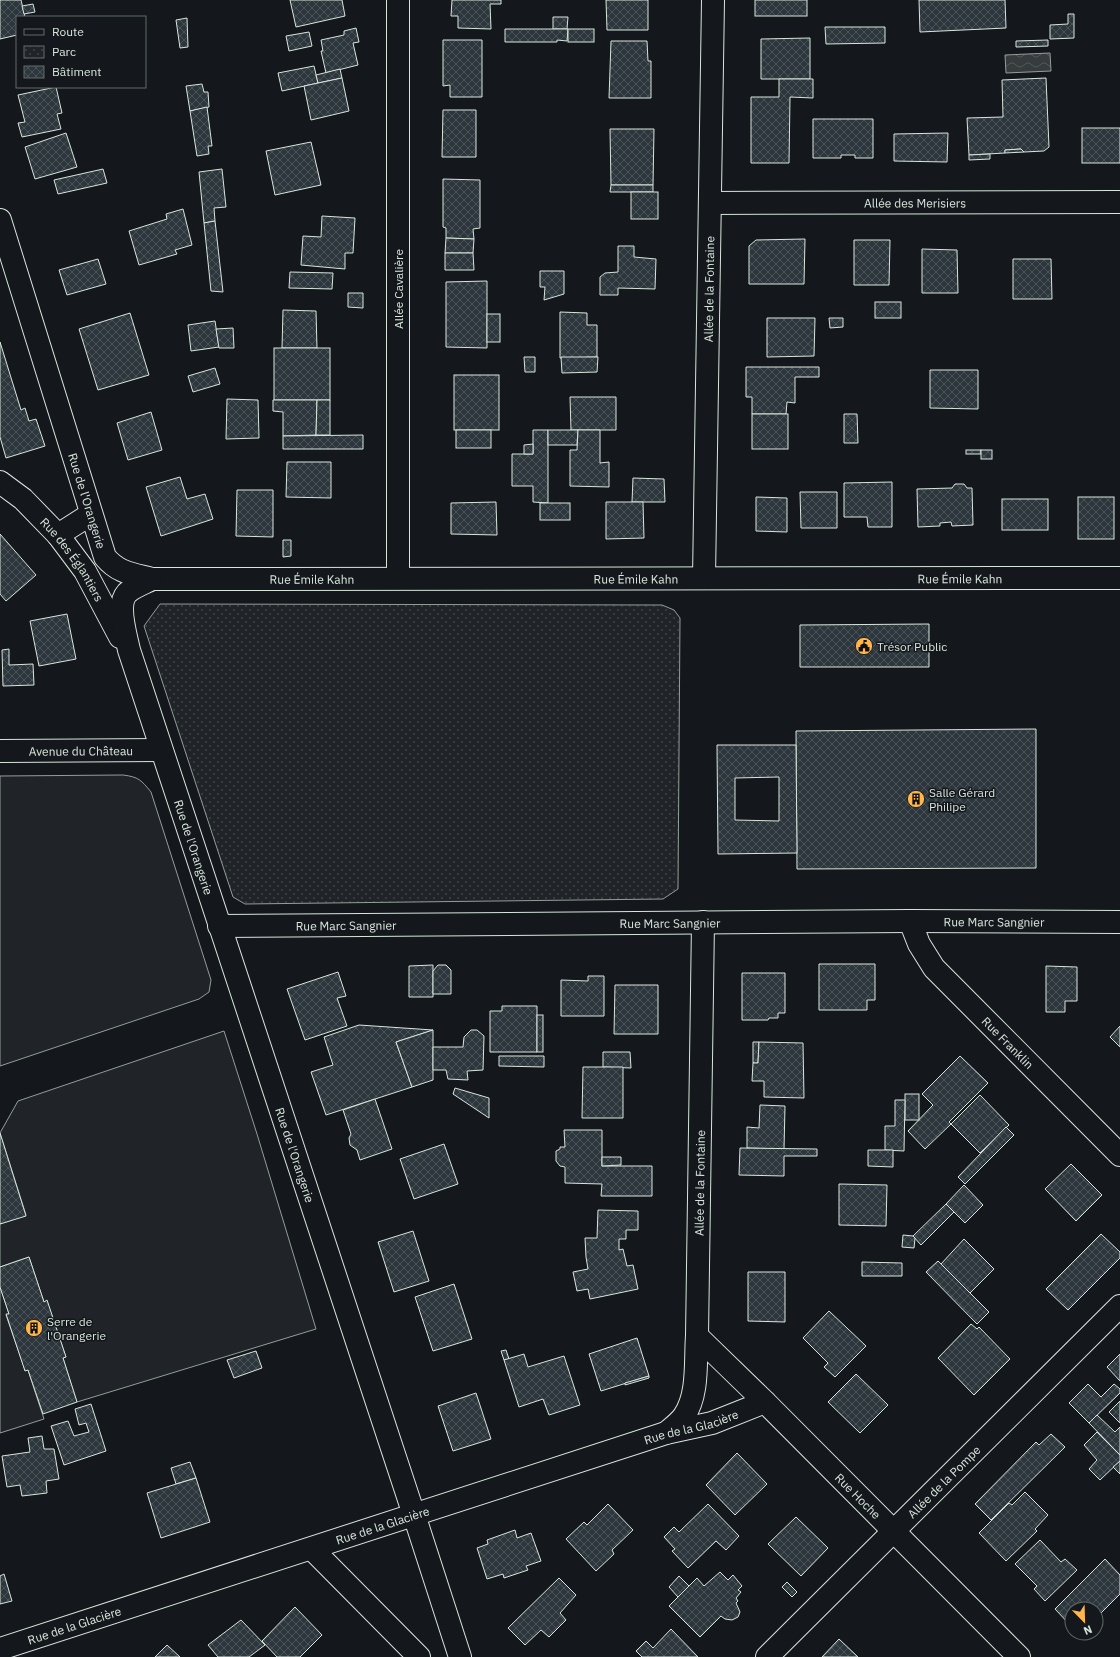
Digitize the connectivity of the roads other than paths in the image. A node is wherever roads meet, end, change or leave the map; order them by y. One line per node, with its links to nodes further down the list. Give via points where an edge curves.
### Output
1 (398, 0): 9 (street, Allée Cavalière)
2 (712, 0): 4 (street, Allée de la Fontaine)
3 (1120, 202): 4 (street, Allée des Merisiers)
4 (710, 203): 10 (street, Allée de la Fontaine)
5 (0, 220): 7 (street, Rue de l'Orangerie)
6 (0, 482): 8 (street, Rue des Églantiers, via 23,499)
7 (91, 514): 8 (street); 12 (street, Rue de l'Orangerie, via 105,557 111,565)
8 (58, 535): 13 (street, Rue des Églantiers, via 86,571)
9 (398, 578): 10 (street, Rue Émile Kahn); 12 (street, Rue Émile Kahn)
10 (704, 578): 11 (street, Rue Émile Kahn)
11 (1120, 578)
12 (152, 579): 13 (street, Rue de l'Orangerie, via 128,592 123,599 122,610)
13 (129, 650): 14 (street, Rue de l'Orangerie)
14 (161, 750): 15 (street, Avenue du Château); 19 (street, Rue de l'Orangerie)
15 (0, 752)
16 (910, 921): 17 (street, Rue Marc Sangnier); 18 (street, Rue Marc Sangnier); 20 (street, Rue Franklin, via 919,944 934,968)
17 (703, 922): 19 (street, Rue Marc Sangnier); 22 (street, Allée de la Fontaine)
18 (1120, 922)
19 (219, 926): 25 (street, Rue de l'Orangerie)
20 (1120, 1155)
21 (1120, 1306): 26 (street, Allée de la Pompe)
22 (697, 1336): 23 (street, Rue Hoche); 24 (street, Allée de la Fontaine, via 692,1401 684,1416)
23 (765, 1402): 24 (street, Rue de la Glacière, via 712,1423); 26 (street, Rue Hoche)
24 (666, 1433): 25 (street, Rue de la Glacière)
25 (414, 1514): 27 (street, Rue de la Glacière); 30 (street, Rue de l'Orangerie)
26 (894, 1530): 31 (street, Allée de la Pompe); 32 (street, Rue Hoche)
27 (312, 1549): 28 (street, Rue de la Glacière); 29 (street)
28 (0, 1649)
29 (419, 1657)
30 (460, 1657)
31 (767, 1657)
32 (1019, 1657)

